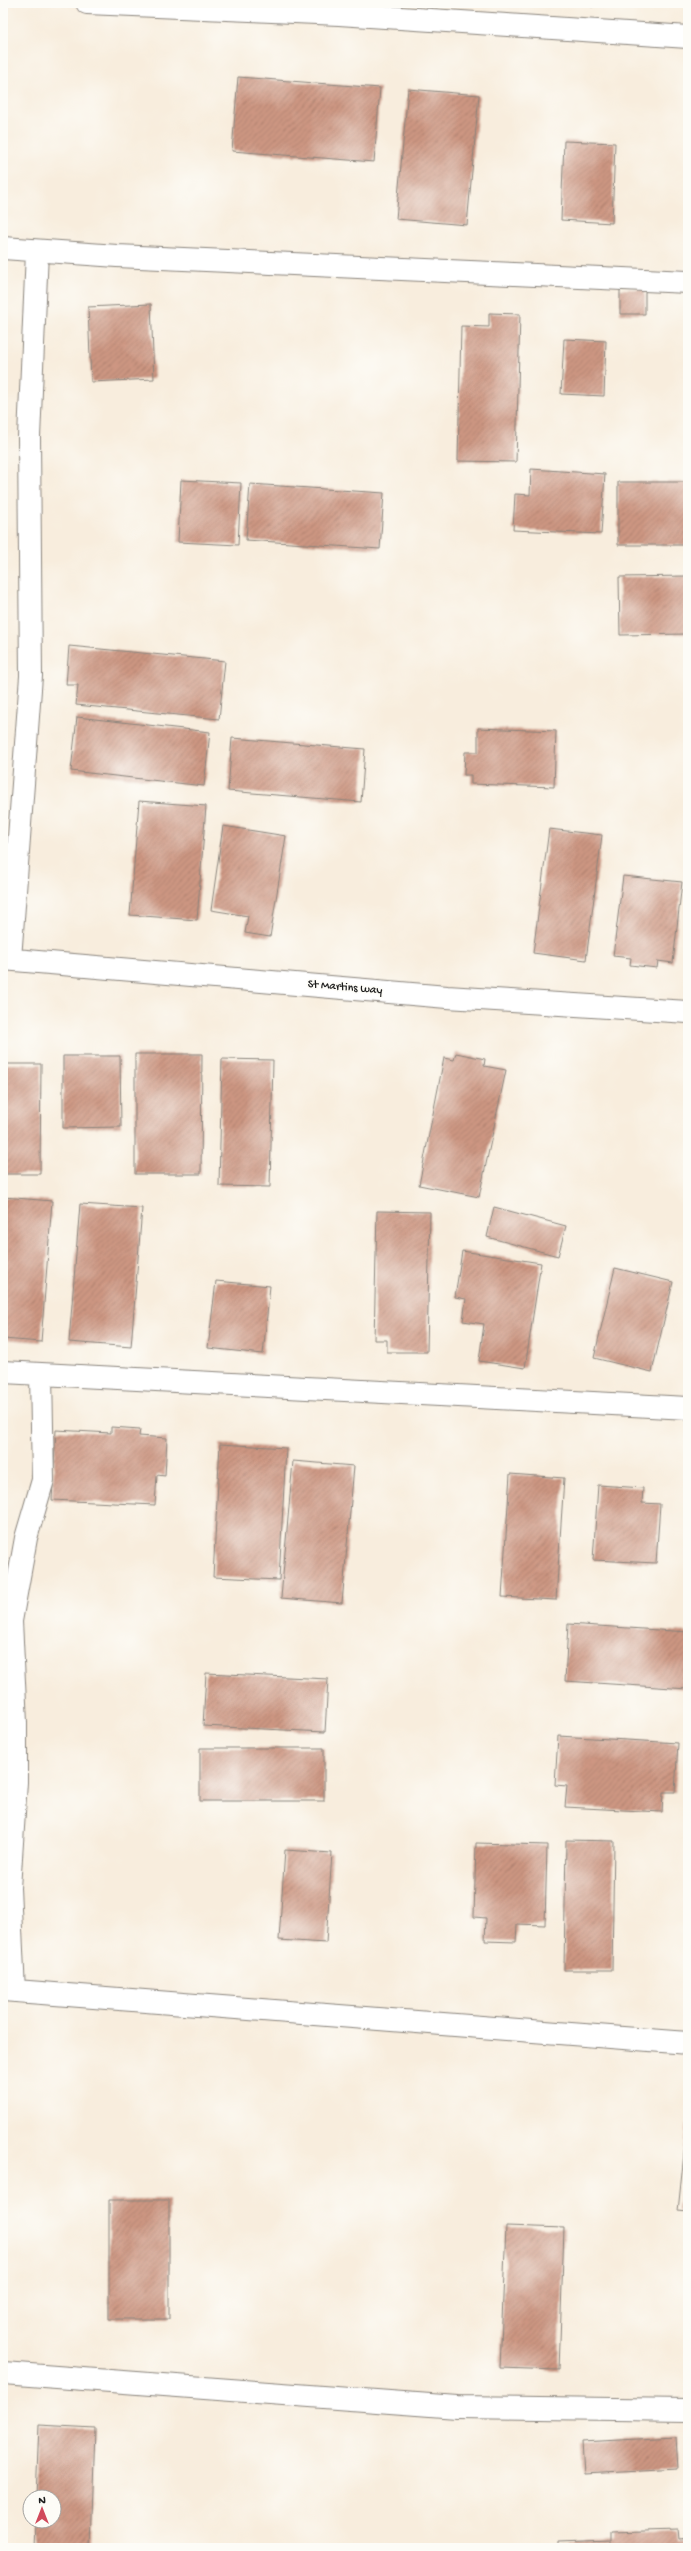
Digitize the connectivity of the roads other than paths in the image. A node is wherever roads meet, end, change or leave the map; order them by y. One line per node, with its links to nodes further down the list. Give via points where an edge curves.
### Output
1 (88, 3): 2 (street, via 338,14)
2 (688, 37)
3 (3, 248): 4 (street)
4 (37, 252): 5 (street); 6 (street, via 29,437 31,676)
5 (688, 282)
6 (6, 959): 7 (street, St Martins way, via 439,996)
7 (688, 1012)
8 (3, 1372): 9 (street)
9 (41, 1374): 10 (street); 11 (street, via 42,1480 26,1538 12,1621 16,1782 9,1888)
10 (688, 1408)
11 (8, 1991): 12 (street)
12 (688, 2043)
13 (3, 2373): 14 (street, via 457,2407)
14 (688, 2410)

